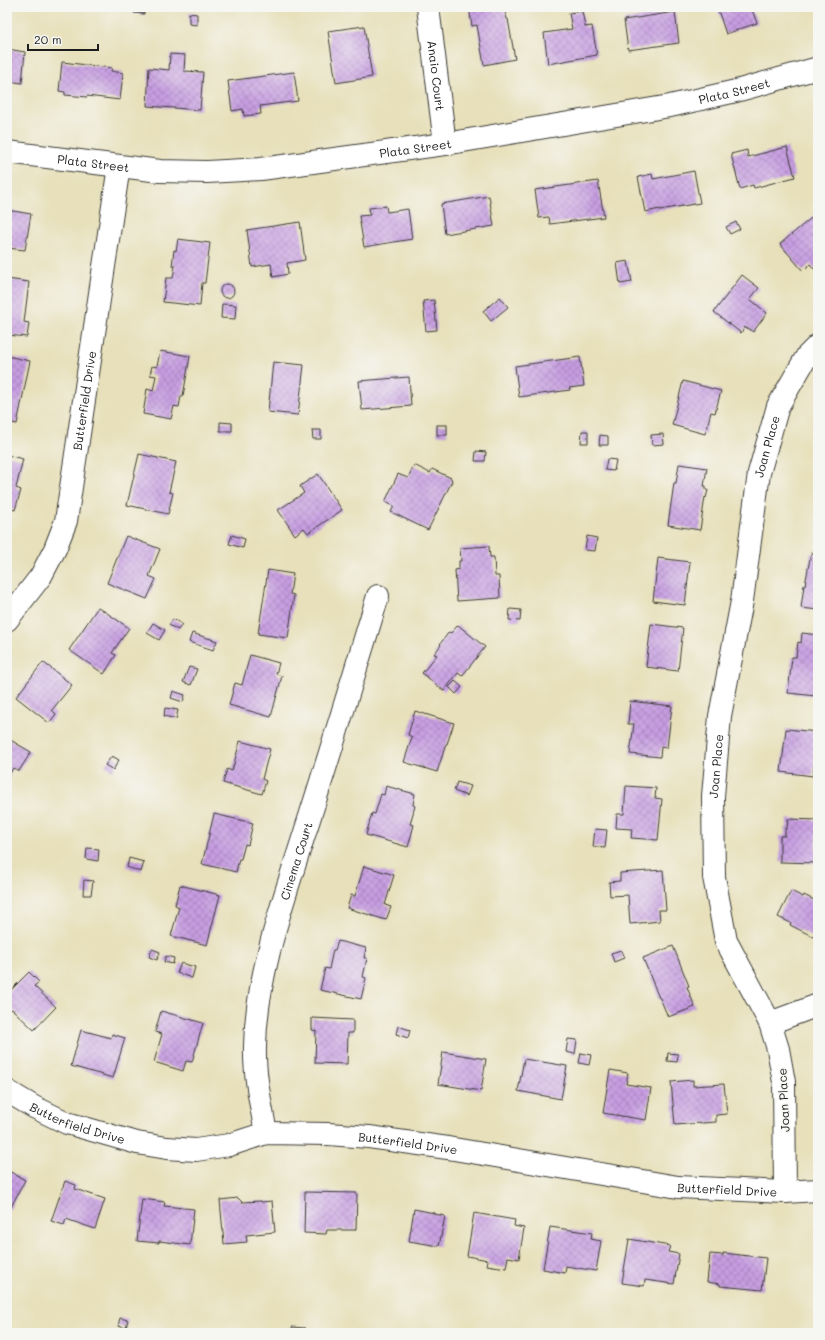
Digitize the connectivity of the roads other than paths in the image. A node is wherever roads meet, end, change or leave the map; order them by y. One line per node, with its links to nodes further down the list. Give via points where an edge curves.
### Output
1 (428, 7): 3 (street, Anaio Court)
2 (818, 68): 3 (street, Plata Street, via 670,106)
3 (445, 144): 5 (street, Plata Street, via 261,169 207,172 160,171)
4 (7, 152): 5 (street, Plata Street)
5 (119, 166): 8 (street, Butterfield Drive, via 66,521 41,576)
6 (818, 345): 10 (street, Joan Place, via 807,356 778,406 759,472 742,601 720,716 713,796 714,877 726,941)
7 (378, 596): 12 (street, Cinema Court, via 280,913 266,968 255,1047)
8 (7, 620)
9 (818, 1005): 10 (street)
10 (770, 1023): 14 (street, Joan Place, via 784,1082)
11 (7, 1091): 12 (street, Butterfield Drive, via 67,1123 138,1143 166,1148 196,1150)
12 (266, 1133): 14 (street, Butterfield Drive, via 369,1137 678,1187)
13 (818, 1190): 14 (street, Butterfield Drive)
14 (785, 1192)

